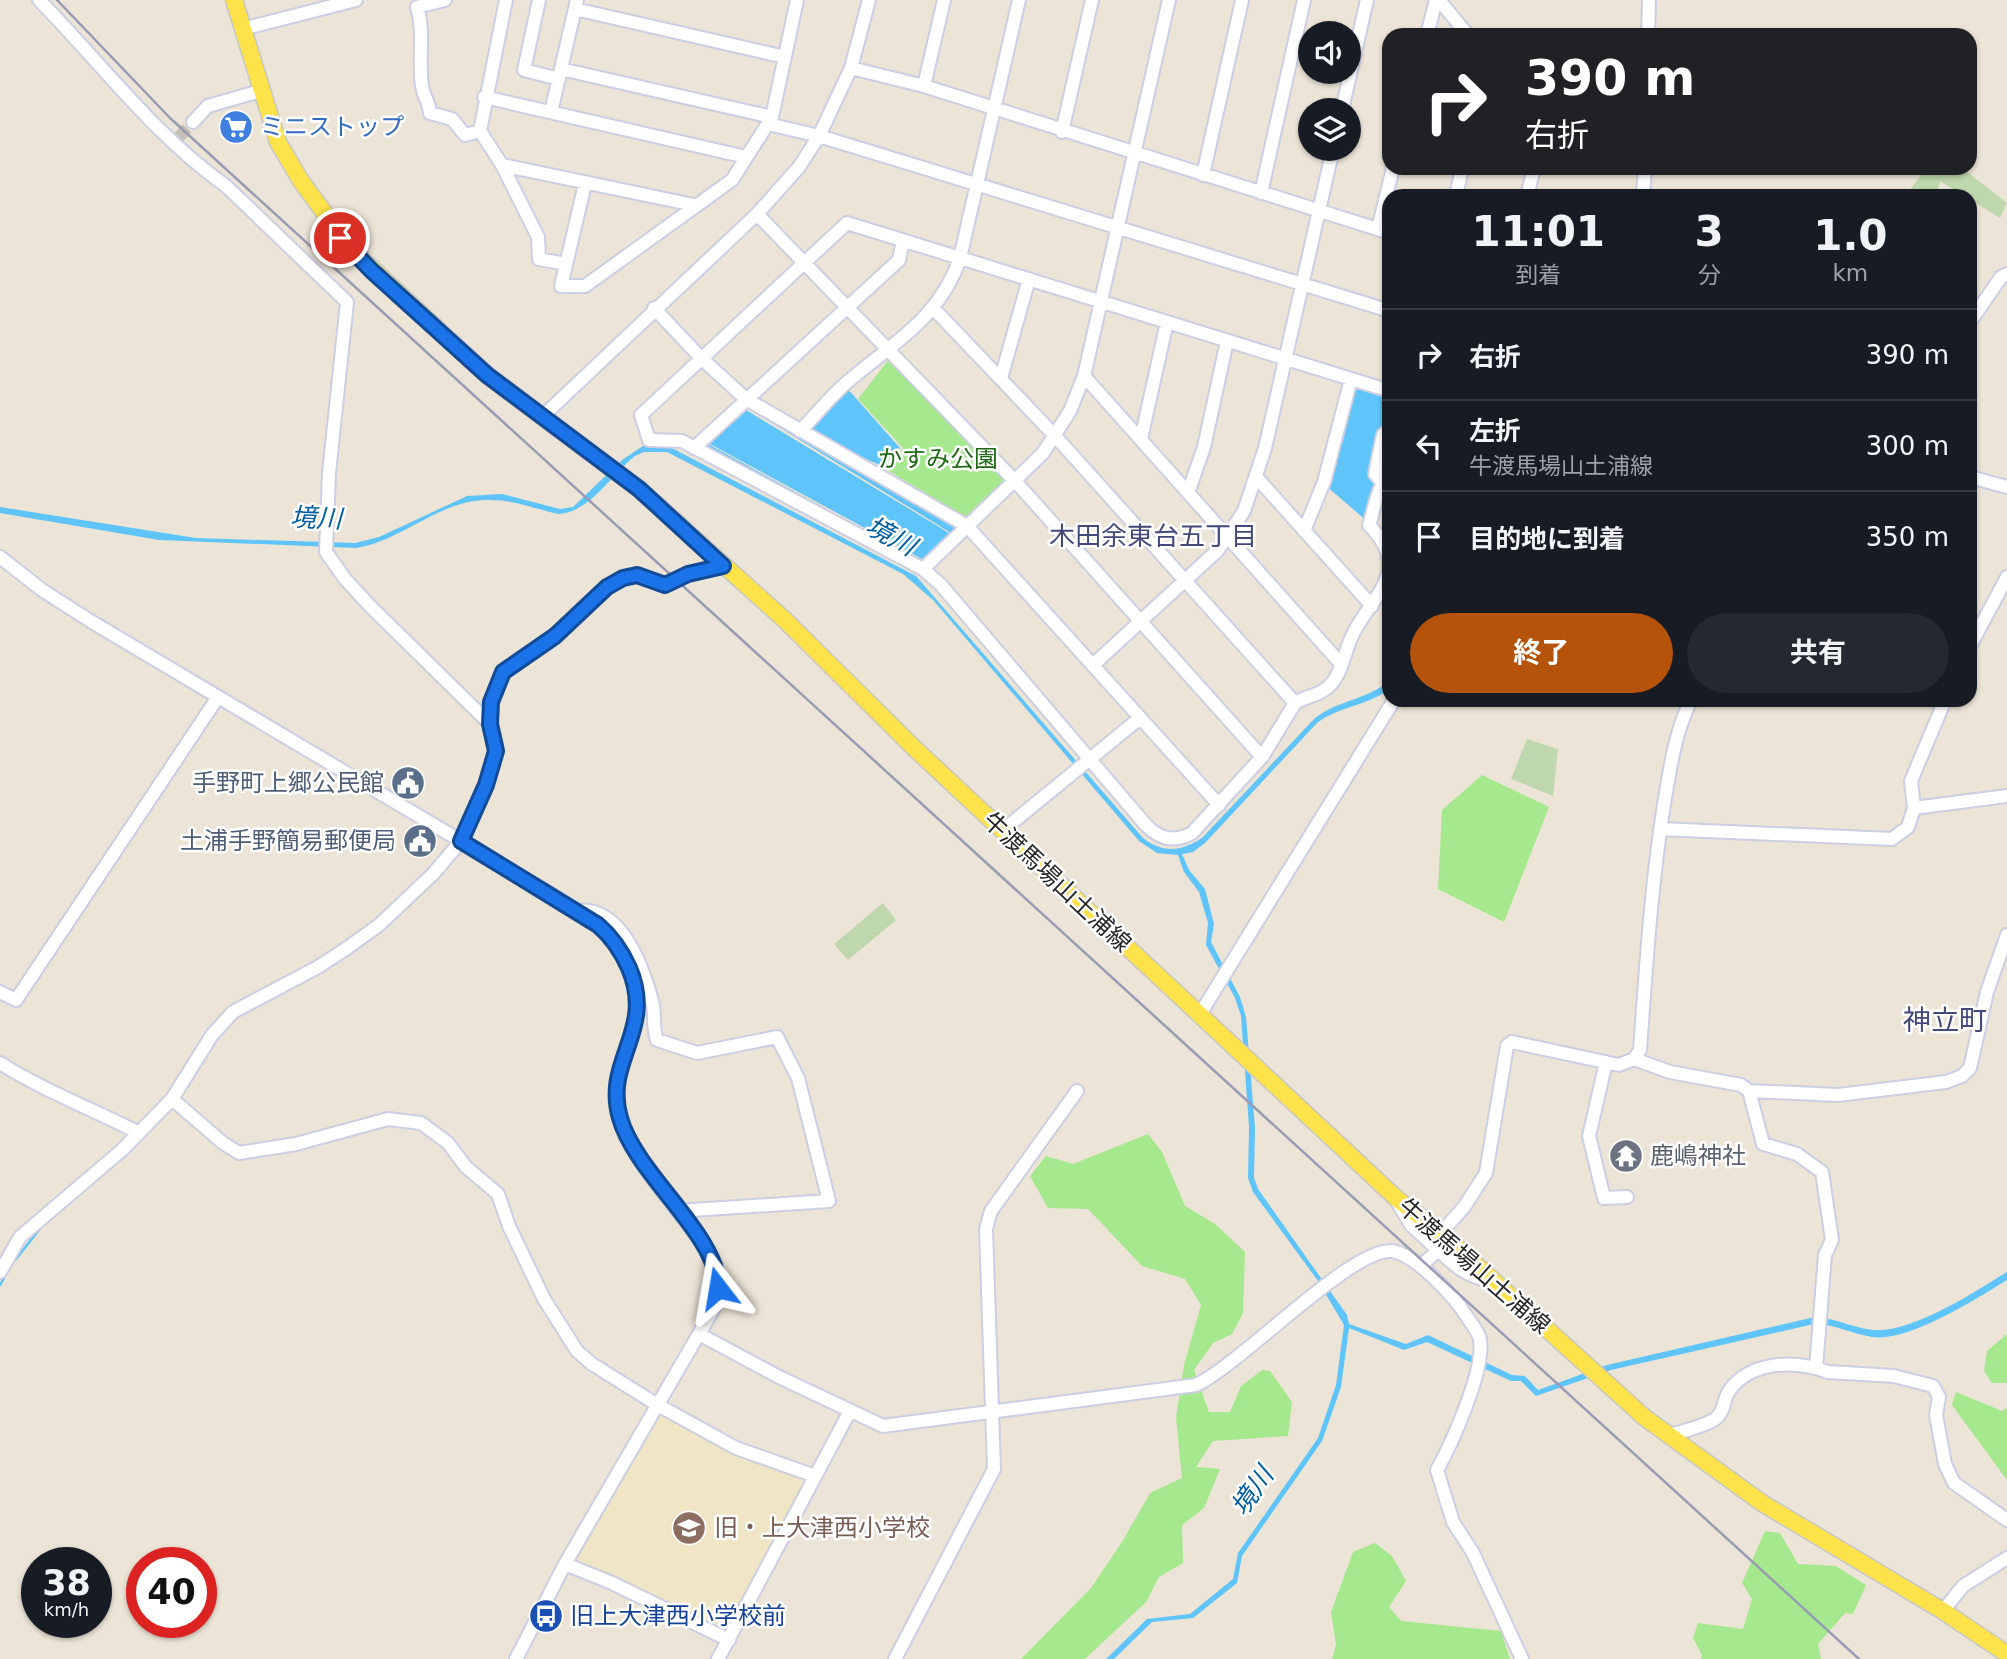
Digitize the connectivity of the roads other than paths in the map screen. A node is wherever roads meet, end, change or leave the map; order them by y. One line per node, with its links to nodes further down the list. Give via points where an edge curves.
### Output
1 (39, 0): 107 (street, via 139,111 177,141 347,302 325,546 345,579)
2 (234, 0): 22 (main road, 牛渡馬場山土浦線)
3 (356, 0): 22 (street)
4 (445, 0): 34 (street, via 417,7 424,26 419,42 422,90 430,113 452,119 465,135)
5 (506, 0): 28 (street)
6 (539, 0): 25 (street, via 524,70)
7 (797, 0): 23 (street)
8 (869, 0): 24 (street)
9 (944, 0): 26 (street)
10 (1019, 0): 30 (street)
11 (1092, 0): 35 (street)
12 (1169, 0): 37 (street)
13 (1242, 0): 41 (street)
14 (1304, 0): 44 (street)
15 (1367, 0): 29 (street)
16 (1437, 0): 19 (street); 20 (street)
17 (1648, 0): 21 (street)
18 (576, 5): 23 (street); 25 (street)
19 (1429, 28)
20 (1462, 28)
21 (1648, 28)
22 (242, 29): 27 (main road, 牛渡馬場山土浦線)
23 (785, 57): 32 (street)
24 (851, 68): 26 (street); 36 (street)
25 (560, 74): 31 (street); 32 (street)
26 (923, 86): 30 (street)
27 (260, 91): 33 (street, via 208,107); 73 (main road, 牛渡馬場山土浦線, via 282,150 340,238 448,341)
28 (484, 97): 31 (street); 34 (street)
29 (1345, 98)
30 (994, 110): 35 (street); 43 (street)
31 (551, 112): 38 (street)
32 (770, 120): 36 (street); 38 (street)
33 (193, 122)
34 (480, 131): 40 (street)
35 (1062, 132): 37 (street)
36 (819, 136): 43 (street); 47 (street, via 799,167)
37 (1135, 155): 41 (street); 48 (street)
38 (746, 157): 45 (street, via 732,180)
39 (1330, 161): 46 (street)
40 (502, 165): 42 (street); 53 (street, via 538,237 539,259)
41 (1203, 175): 44 (street)
42 (585, 184): 45 (street); 53 (street)
43 (977, 186): 48 (street); 51 (street)
44 (1261, 193): 46 (street)
45 (694, 205): 53 (street, via 585,286 561,286)
46 (1319, 211): 49 (street); 56 (street)
47 (757, 214): 52 (street); 58 (street)
48 (1118, 228): 56 (street); 57 (street)
49 (1382, 230)
50 (903, 241): 51 (street); 52 (street, via 847,223); 59 (street, via 899,260)
51 (960, 258): 55 (street); 60 (street)
52 (806, 262): 59 (street); 66 (street)
53 (566, 264)
54 (2007, 274): 62 (street)
55 (1029, 279): 57 (street); 69 (street)
56 (1304, 286): 61 (street); 67 (street)
57 (1101, 301): 63 (street); 68 (street)
58 (654, 307): 66 (street); 73 (street)
59 (847, 307): 65 (street); 72 (street)
60 (934, 309): 65 (street); 69 (street)
61 (1382, 309)
62 (1977, 312)
63 (1167, 322): 64 (street); 76 (street)
64 (1227, 341): 67 (street); 85 (street, via 1204,447)
65 (889, 351): 74 (street, via 844,384); 81 (street)
66 (701, 358): 72 (street); 78 (street, via 641,415 649,440 672,439)
67 (1286, 359): 70 (street); 79 (street)
68 (1084, 376): 75 (street); 76 (street)
69 (1001, 378): 75 (street)
70 (1351, 379): 71 (street); 87 (street, via 1324,482)
71 (1382, 389)
72 (746, 399): 74 (street); 78 (street)
73 (543, 416): 91 (main road, 牛渡馬場山土浦線, via 639,489)
74 (800, 431): 86 (street)
75 (1056, 437): 81 (street); 94 (street)
76 (1140, 439): 85 (street)
77 (1382, 439): 82 (street, via 1375,474)
78 (694, 448): 92 (street)
79 (1258, 479): 87 (street); 88 (street)
80 (1977, 479): 84 (street)
81 (1015, 481): 86 (street); 97 (street)
82 (1382, 482)
83 (1382, 485): 89 (street, via 1369,526)
84 (2007, 487)
85 (1188, 493): 88 (street)
86 (967, 527): 92 (street); 100 (street)
87 (1304, 531): 96 (street)
88 (1228, 537): 94 (street); 99 (street)
89 (1382, 538)
90 (0, 557): 101 (street, via 52,597)
91 (723, 566): 107 (street, via 665,585 637,575 607,587 555,636 503,672 491,702); 114 (main road, 牛渡馬場山土浦線, via 786,621)
92 (923, 569): 109 (street)
93 (2007, 577): 98 (street)
94 (1186, 582): 97 (street); 102 (street)
95 (1382, 592): 96 (street)
96 (1372, 606): 99 (street, via 1359,621)
97 (1141, 622): 100 (street); 108 (street)
98 (1977, 633)
99 (1341, 664): 102 (street, via 1321,694)
100 (1093, 665): 106 (street)
101 (218, 697): 115 (street); 118 (street, via 16,1000)
102 (1295, 703): 108 (street)
103 (1390, 707): 119 (street)
104 (1689, 707): 113 (street, via 1672,758)
105 (1942, 707): 112 (street, via 1911,781)
106 (1140, 718): 109 (street); 111 (street)
107 (490, 724): 115 (street, via 496,751)
108 (1262, 757): 111 (street)
109 (1091, 760): 111 (street, via 1160,837 1177,839 1192,834); 114 (street)
110 (2007, 796): 112 (street)
111 (1219, 805)
112 (1914, 808): 113 (street, via 1908,827 1892,839)
113 (1660, 829): 120 (street, via 1640,1050)
114 (1002, 831): 119 (main road, 牛渡馬場山土浦線)
115 (461, 841): 116 (street); 125 (street, via 379,925 318,967 233,1012 212,1035)
116 (577, 911): 129 (street, via 612,937 633,977 639,1010 619,1076 620,1118 634,1149); 129 (street, via 589,909 607,917 621,931 653,1003 657,1040 697,1053 777,1037 798,1078 829,1201)
117 (2007, 934): 124 (street, via 1987,992 1970,1068 1962,1076 1946,1082 1838,1095)
118 (0, 992)
119 (1200, 1014): 128 (main road, 牛渡馬場山土浦線)
120 (1634, 1059): 121 (street, via 1619,1065); 124 (street, via 1670,1072 1741,1085)
121 (1606, 1062): 127 (street, via 1589,1136 1604,1198); 130 (street, via 1530,1044 1512,1042 1507,1046 1486,1173)
122 (0, 1063): 126 (street, via 29,1082)
123 (1077, 1091): 138 (street, via 991,1211 986,1229)
124 (1749, 1091): 136 (street, via 1763,1144 1797,1154 1822,1172 1832,1240 1825,1255)
125 (172, 1099): 126 (street); 137 (street, via 239,1153 296,1144 388,1119 421,1123 448,1143 466,1167 498,1194 544,1299 577,1351)
126 (139, 1133): 133 (street, via 20,1237)
127 (1627, 1197)
128 (1396, 1198): 130 (main road, 牛渡馬場山土浦線); 131 (street, via 1411,1225)
129 (677, 1211): 135 (street, via 717,1271 714,1308)
130 (1441, 1233): 134 (main road, 牛渡馬場山土浦線)
131 (1438, 1250): 132 (street); 134 (street, via 1462,1272)
132 (1421, 1266): 138 (street, via 1400,1253 1378,1252 1315,1292 1216,1376 1196,1385); 151 (street, via 1462,1309 1480,1338 1480,1356 1455,1437 1437,1470 1453,1522 1473,1553)
133 (0, 1272)
134 (1491, 1281): 140 (main road, 牛渡馬場山土浦線)
135 (699, 1334): 137 (street); 139 (street)
136 (1816, 1368): 140 (street, via 1766,1366 1753,1371 1727,1394 1714,1420); 142 (street, via 1895,1376 1933,1386 1939,1397 1936,1415 1945,1464 1954,1483)
137 (656, 1404): 141 (street, via 736,1448); 144 (street)
138 (994, 1410): 139 (street, via 883,1426); 150 (street, via 994,1469)
139 (850, 1411): 141 (street)
140 (1669, 1435): 145 (main road, 牛渡馬場山土浦線, via 1762,1503)
141 (815, 1476): 146 (street)
142 (2007, 1520)
143 (2007, 1558): 145 (street, via 1963,1586)
144 (565, 1564): 146 (street); 148 (street)
145 (1943, 1611): 147 (main road, 牛渡馬場山土浦線)
146 (729, 1640): 149 (street)
147 (2007, 1654)
148 (516, 1659)
149 (718, 1659)
150 (895, 1659)
151 (1521, 1659)

